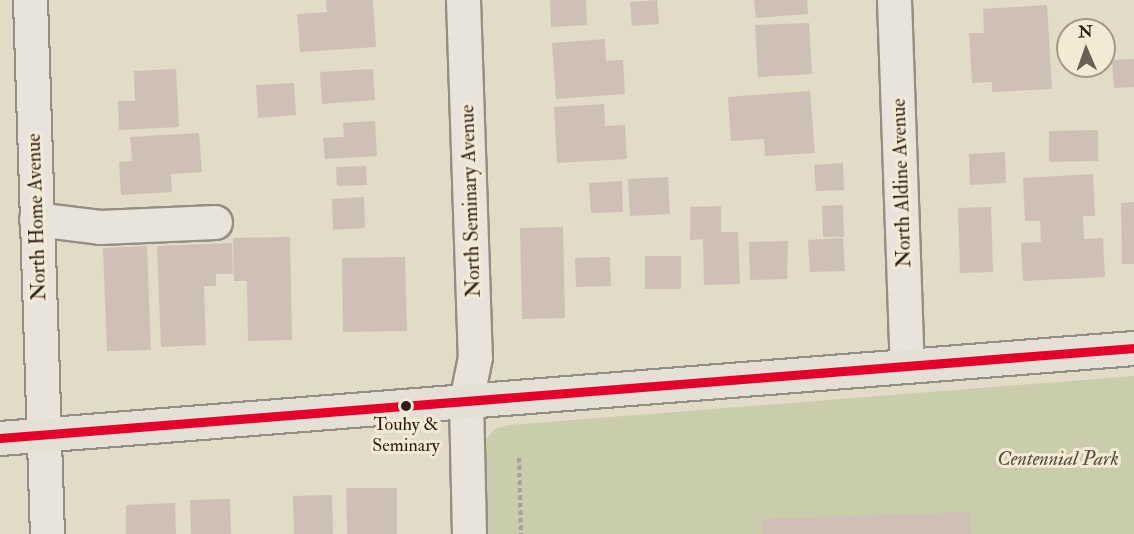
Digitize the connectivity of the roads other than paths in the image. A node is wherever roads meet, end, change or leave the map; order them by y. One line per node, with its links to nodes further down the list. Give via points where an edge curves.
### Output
1 (30, 0): 4 (street, North Home Avenue)
2 (463, 0): 8 (street, North Seminary Avenue, via 475,357)
3 (894, 0): 7 (street, North Aldine Avenue)
4 (36, 219): 5 (street, via 100,227); 9 (street, North Home Avenue)
5 (215, 222)
6 (1134, 348): 7 (main road)
7 (907, 366): 8 (main road)
8 (466, 401): 9 (main road); 12 (street, North Seminary Avenue)
9 (43, 434): 10 (main road); 11 (street, North Home Avenue)
10 (0, 438)
11 (47, 534)
12 (469, 534)

